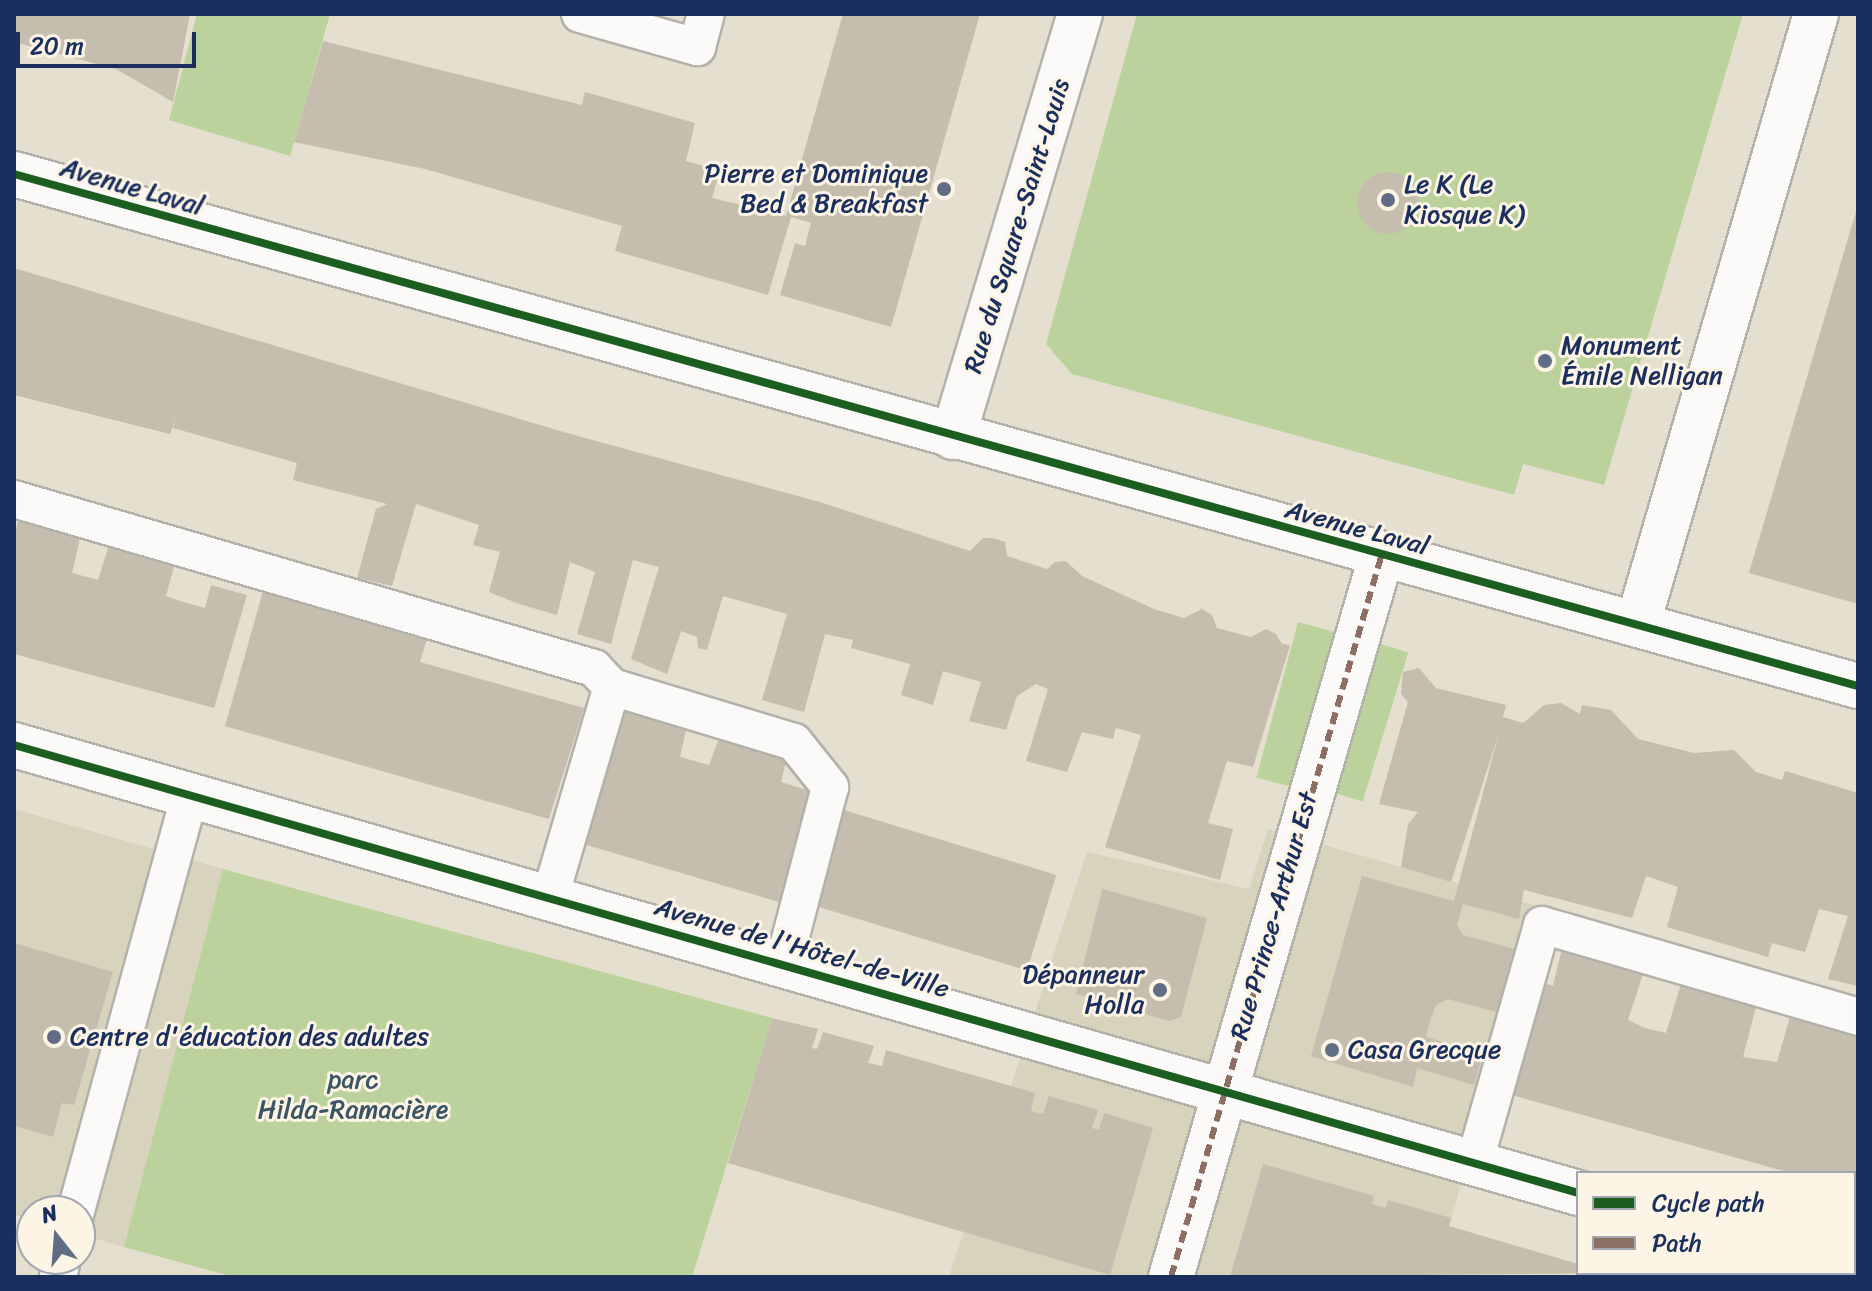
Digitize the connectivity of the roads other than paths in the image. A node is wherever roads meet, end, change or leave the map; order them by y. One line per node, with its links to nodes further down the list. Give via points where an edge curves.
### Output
1 (580, 14): 2 (lane, via 697,47)
2 (706, 14)
3 (1080, 14): 6 (street, Rue du Square-Saint-Louis)
4 (1816, 14): 9 (street)
5 (14, 174): 6 (street, Avenue Laval)
6 (953, 437): 8 (street, Avenue Laval)
7 (14, 499): 11 (lane, via 594,668)
8 (1381, 557): 9 (street, Avenue Laval); 17 (street, Rue Prince-Arthur Est)
9 (1638, 623): 10 (street, Avenue Laval)
10 (1858, 686)
11 (612, 687): 14 (lane); 15 (lane, via 779,734 794,742 830,787)
12 (14, 745): 13 (street, Avenue de l'Hôtel-de-Ville)
13 (189, 797): 14 (street, Avenue de l'Hôtel-de-Ville); 20 (lane)
14 (550, 897): 15 (street, Avenue de l'Hôtel-de-Ville)
15 (784, 962): 17 (street, Avenue de l'Hôtel-de-Ville)
16 (1858, 1017): 18 (lane, via 1542,925)
17 (1224, 1095): 18 (street, Avenue de l'Hôtel-de-Ville); 21 (street, Rue Prince-Arthur Est)
18 (1474, 1164): 19 (street, Avenue de l'Hôtel-de-Ville)
19 (1576, 1192)
20 (80, 1195)
21 (1171, 1277)

